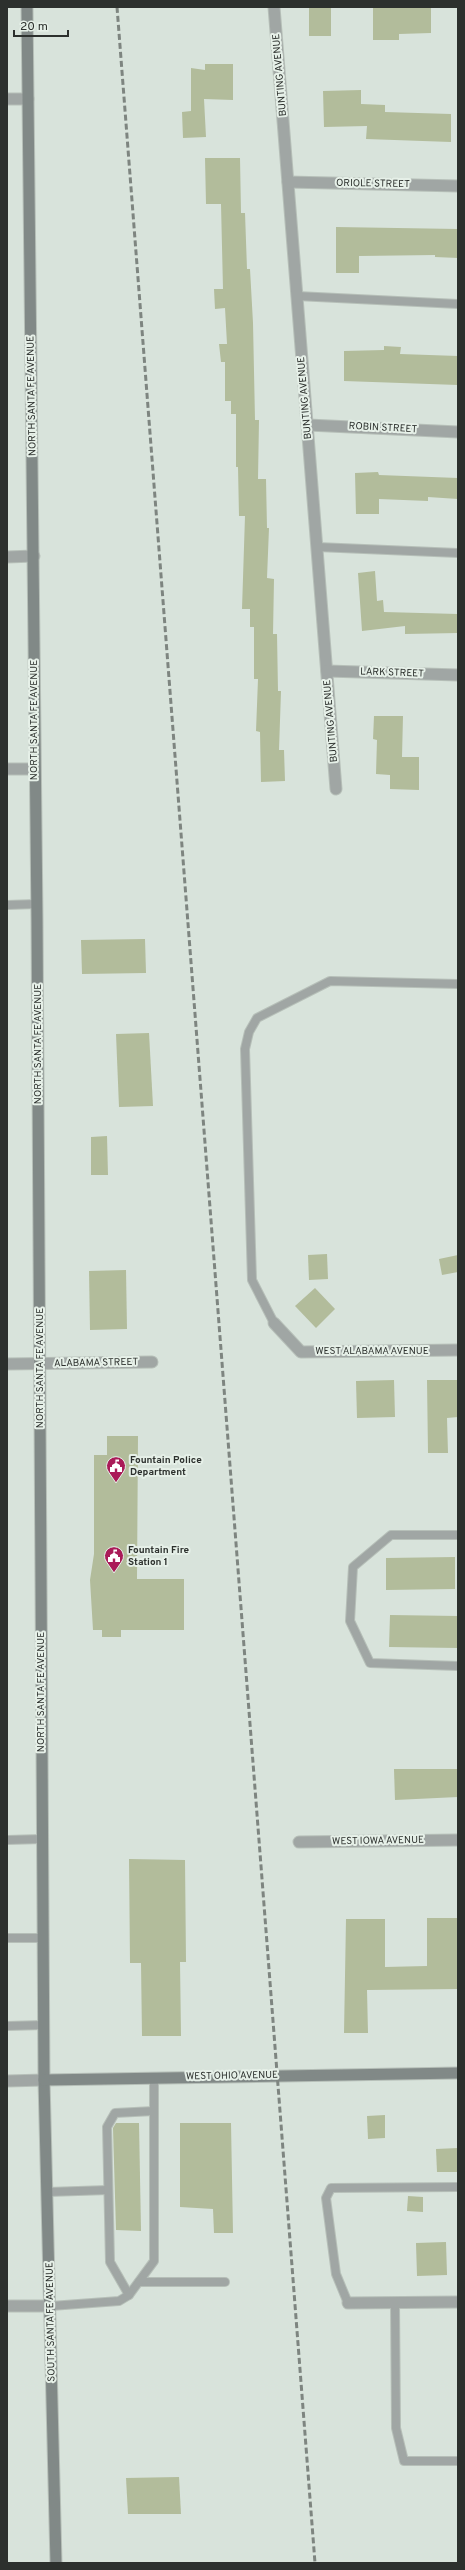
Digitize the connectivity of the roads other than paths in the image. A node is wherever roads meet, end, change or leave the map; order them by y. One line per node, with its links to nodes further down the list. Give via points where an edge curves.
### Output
1 (27, 7): 3 (main road, NORTH SANTA FE AVENUE)
2 (274, 7): 5 (street, BUNTING AVENUE)
3 (28, 99): 4 (street); 13 (main road, NORTH SANTA FE AVENUE)
4 (7, 100)
5 (288, 182): 6 (street, ORIOLE STREET); 7 (street, BUNTING AVENUE)
6 (458, 186)
7 (297, 296): 8 (lane); 9 (street, BUNTING AVENUE)
8 (458, 304)
9 (308, 425): 10 (street, ROBIN STREET); 11 (street, BUNTING AVENUE)
10 (458, 432)
11 (317, 547): 12 (lane); 15 (street, BUNTING AVENUE)
12 (458, 553)
13 (34, 556): 14 (street); 18 (main road, NORTH SANTA FE AVENUE)
14 (7, 557)
15 (327, 671): 16 (street, LARK STREET); 19 (street, BUNTING AVENUE)
16 (458, 675)
17 (7, 769): 18 (street)
18 (33, 769): 20 (main road, NORTH SANTA FE AVENUE)
19 (336, 789)
20 (37, 904): 21 (lane); 27 (main road, NORTH SANTA FE AVENUE)
21 (7, 905)
22 (458, 984): 23 (lane, via 330,981 257,1018 249,1032 245,1049 252,1280)
23 (274, 1323): 24 (street, WEST ALABAMA AVENUE, via 301,1352)
24 (458, 1350)
25 (152, 1362): 27 (street, ALABAMA STREET)
26 (7, 1364): 27 (street, ALABAMA STREET)
27 (40, 1364): 30 (main road, NORTH SANTA FE AVENUE)
28 (458, 1535): 29 (lane, via 391,1535 353,1567 350,1621 370,1663)
29 (458, 1666)
30 (42, 1839): 31 (lane); 35 (main road, NORTH SANTA FE AVENUE)
31 (7, 1840)
32 (458, 1840): 33 (street, WEST IOWA AVENUE)
33 (299, 1842)
34 (7, 1938): 35 (lane)
35 (43, 1938): 36 (main road, NORTH SANTA FE AVENUE)
36 (44, 2025): 37 (lane); 40 (main road, NORTH SANTA FE AVENUE)
37 (7, 2026)
38 (458, 2073): 39 (main road, WEST OHIO AVENUE)
39 (154, 2078): 40 (main road, WEST OHIO AVENUE); 42 (lane)
40 (44, 2080): 41 (street, WEST OHIO AVENUE); 45 (main road, SOUTH SANTA FE AVENUE)
41 (7, 2081)
42 (154, 2111): 44 (lane, via 115,2113 107,2127); 46 (lane, via 154,2261)
43 (458, 2187): 50 (lane, via 331,2188 326,2198 335,2266)
44 (108, 2190): 45 (lane); 48 (lane, via 110,2262)
45 (48, 2192): 53 (main road, SOUTH SANTA FE AVENUE)
46 (139, 2282): 47 (lane); 48 (lane)
47 (225, 2282)
48 (130, 2296): 53 (lane, via 100,2304)
49 (458, 2302): 51 (street)
50 (348, 2303): 51 (street)
51 (395, 2303): 54 (lane, via 396,2428 404,2461)
52 (7, 2306): 53 (street)
53 (51, 2306): 55 (main road, SOUTH SANTA FE AVENUE)
54 (458, 2460)
55 (56, 2563)

